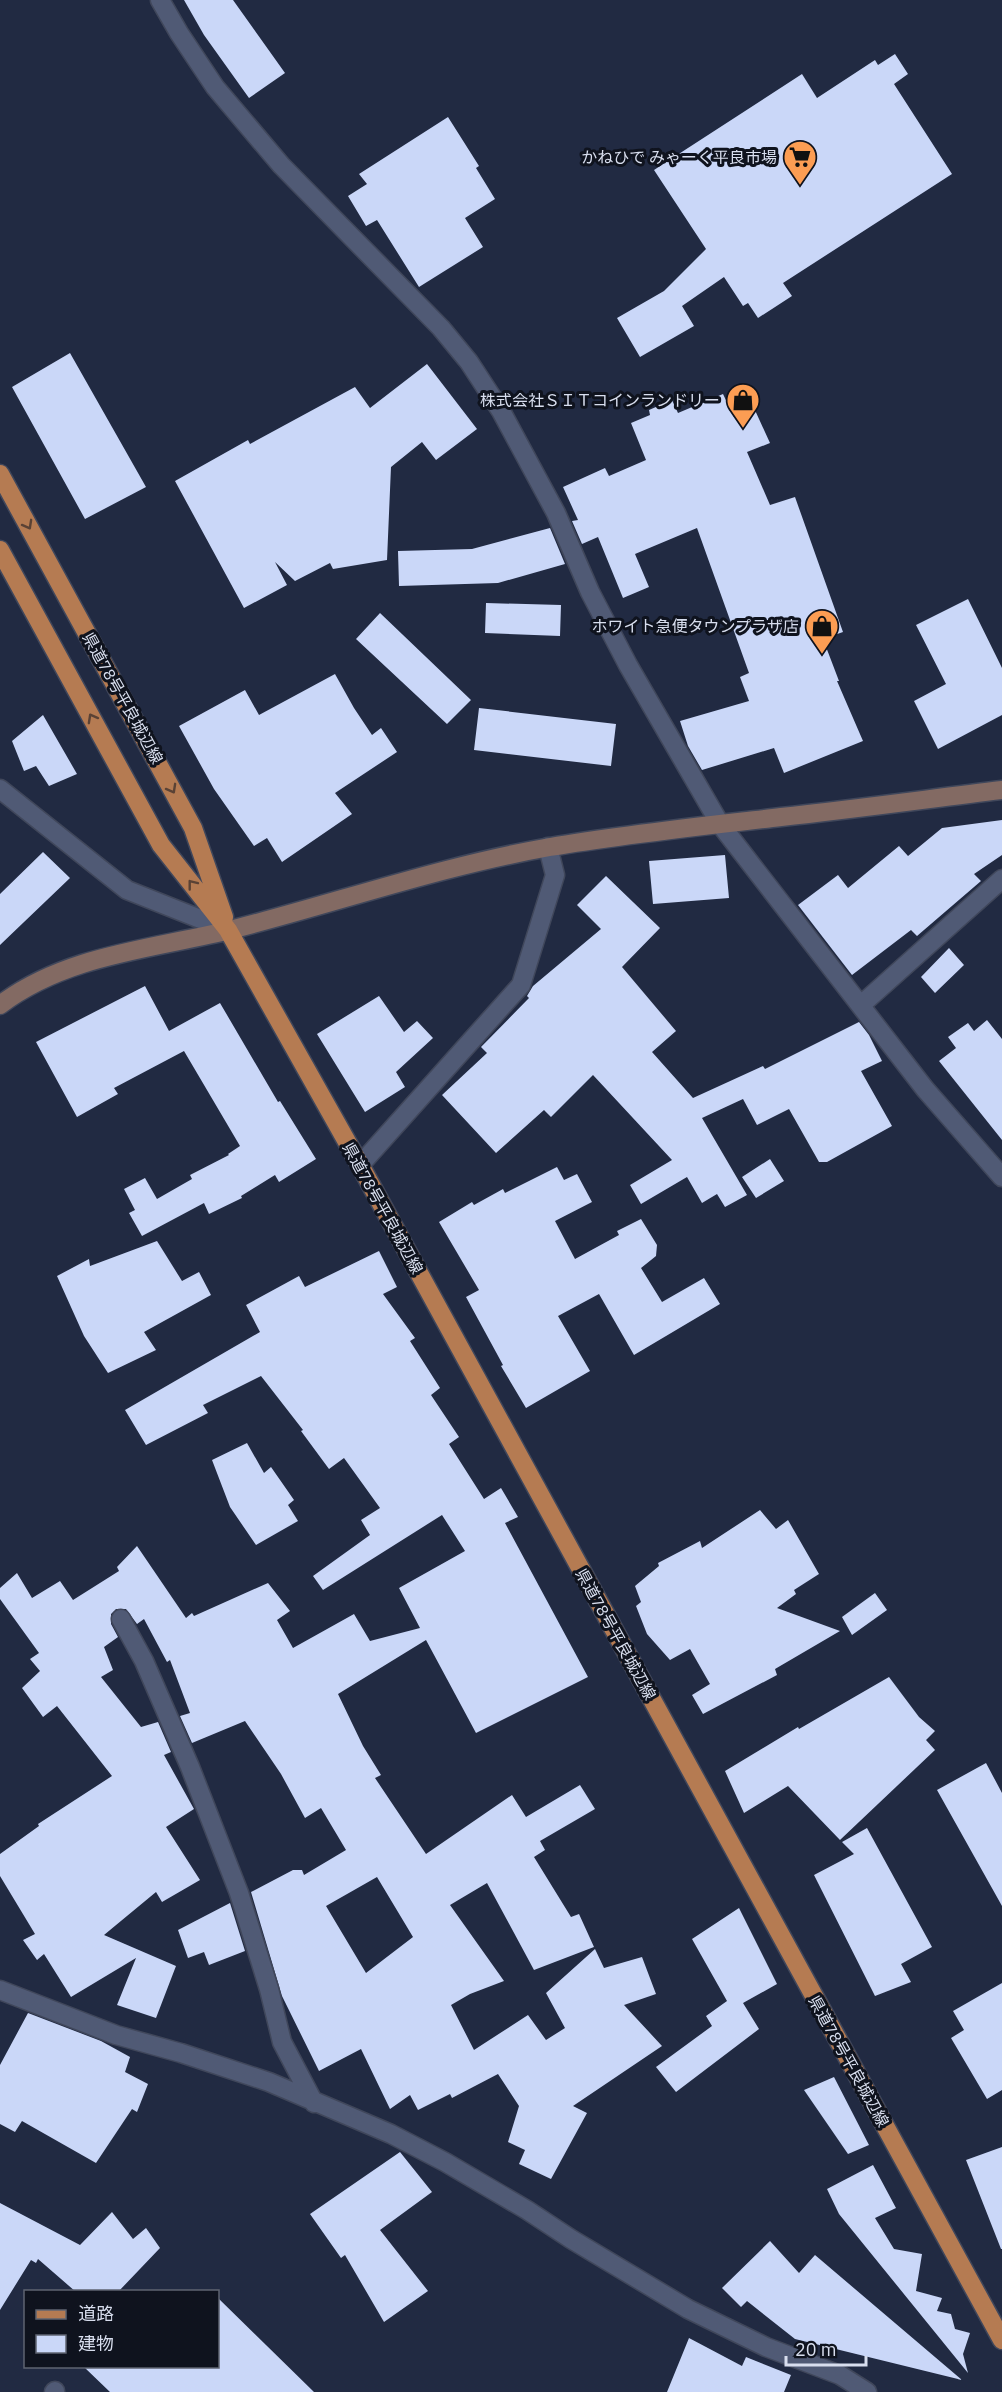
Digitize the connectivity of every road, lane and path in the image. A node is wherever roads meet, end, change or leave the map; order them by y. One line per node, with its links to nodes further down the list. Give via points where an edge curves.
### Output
1 (160, 0): 6 (street, via 215,87 281,165 441,328 469,362 501,411 556,513 590,592 628,665)
2 (0, 474): 9 (main road, 県道78号平良城辺線, one-way to 9, via 193,828)
3 (0, 550): 9 (main road, 県道78号平良城辺線, one-way to 3, via 161,845)
4 (0, 789): 9 (street, via 127,890)
5 (1002, 789): 6 (street)
6 (720, 824): 7 (street); 11 (street)
7 (548, 847): 9 (street, via 419,876); 12 (street, via 555,875 521,985)
8 (1002, 879): 11 (street)
9 (228, 930): 10 (street, via 106,955 22,988); 12 (main road, 県道78号平良城辺線)
10 (0, 1005)
11 (861, 1005): 13 (street, via 925,1089)
12 (360, 1165): 17 (main road, 県道78号平良城辺線)
13 (1002, 1177)
14 (121, 1619): 16 (street, via 144,1661 190,1767 239,1893 282,2042)
15 (0, 1990): 16 (street, via 116,2035 269,2082)
16 (314, 2103): 18 (street, via 391,2134 445,2162 688,2308 766,2347 840,2375)
17 (1002, 2340)
18 (867, 2392)

